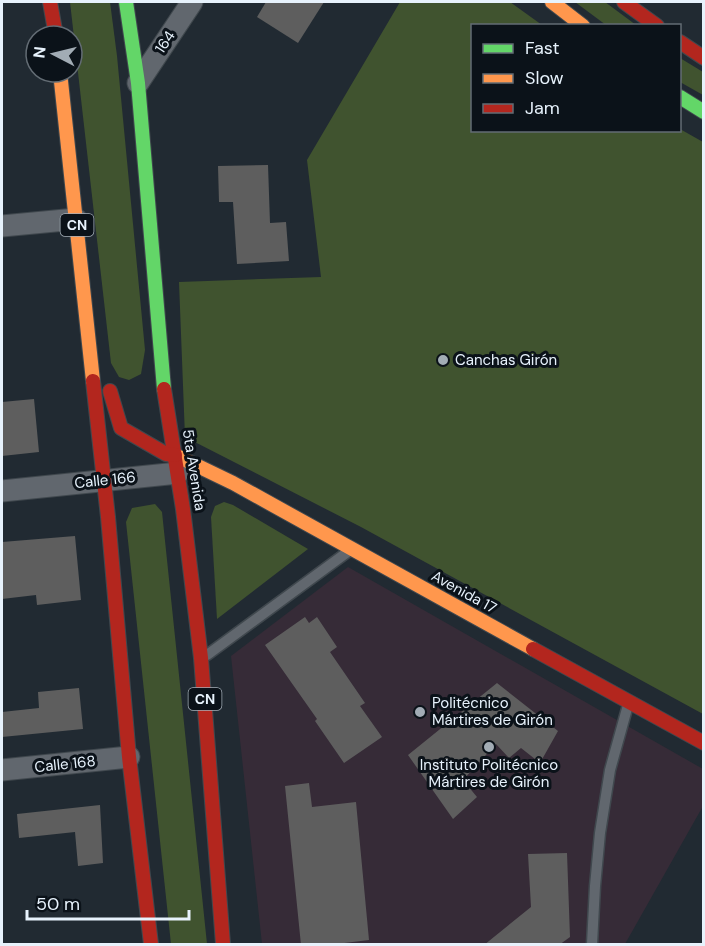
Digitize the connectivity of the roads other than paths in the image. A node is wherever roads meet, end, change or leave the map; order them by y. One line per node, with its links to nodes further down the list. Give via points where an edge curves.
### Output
1 (50, 2): 6 (main road)
2 (126, 2): 11 (main road, 5ta Avenida / CN)
3 (192, 2): 11 (street, 164)
4 (552, 2): 7 (main road)
5 (624, 2): 8 (main road)
6 (54, 24)
7 (580, 24)
8 (654, 24)
9 (681, 43): 10 (main road)
10 (704, 58)
11 (138, 83): 17 (main road, 5ta Avenida / CN)
12 (61, 84): 15 (main road, CN)
13 (681, 98): 14 (main road)
14 (704, 112)
15 (76, 219): 16 (street); 18 (main road, CN)
16 (2, 226)
17 (162, 370): 19 (main road); 20 (main road, 5ta Avenida / CN)
18 (93, 378): 20 (main road, via 115,393 121,428); 22 (main road, CN)
19 (151, 382)
20 (176, 464): 21 (main road, Calle 166); 22 (street, Calle 166); 25 (main road, 5ta Avenida / CN)
21 (208, 470): 24 (main road, Avenida 17)
22 (105, 480): 23 (street, Calle 166); 28 (main road, CN)
23 (2, 491)
24 (352, 549): 25 (lane); 26 (main road, Avenida 17)
25 (201, 658): 31 (main road, 5ta Avenida / CN)
26 (628, 701): 27 (main road, Avenida 17); 32 (lane, via 610,771 600,833)
27 (704, 742)
28 (129, 757): 29 (street, Calle 168); 30 (main road, CN)
29 (2, 770)
30 (151, 945)
31 (223, 945)
32 (592, 945)

